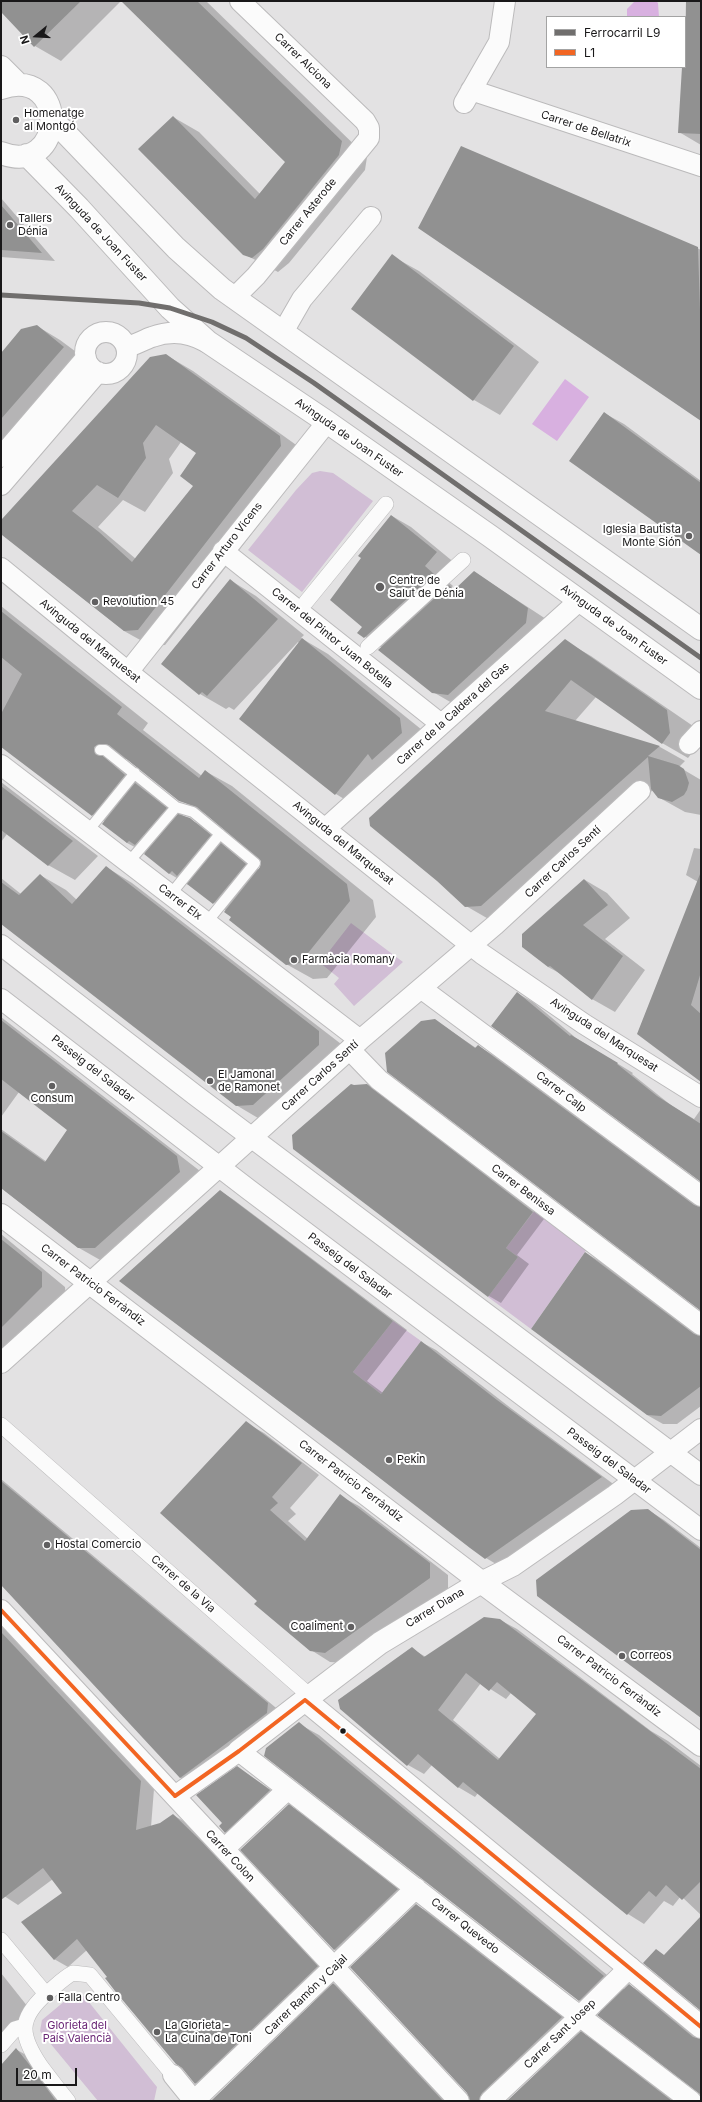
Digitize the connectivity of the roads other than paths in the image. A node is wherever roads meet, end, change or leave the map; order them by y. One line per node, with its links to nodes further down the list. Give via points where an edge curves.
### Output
1 (240, 1): 6 (street, Carrer Alciona)
2 (505, 1): 9 (street, Carrer de Bellatrix, via 499,42 468,97)
3 (1, 67): 4 (main road)
4 (10, 86): 5 (main road, via 32,88 41,94 48,102)
5 (53, 120): 8 (main road, via 46,142 39,150); 11 (main road, via 176,248)
6 (366, 121): 11 (street, Carrer Asterode, via 369,138 256,276)
7 (1, 153): 8 (main road)
8 (27, 155): 13 (main road, Avinguda de Joan Fuster, via 170,308)
9 (701, 166)
10 (370, 216): 12 (street, via 302,300)
11 (234, 298): 12 (main road)
12 (283, 332): 25 (main road)
13 (208, 342): 14 (street, via 193,334 174,333 152,337); 16 (main road, Avinguda de Joan Fuster)
14 (126, 347): 15 (street, via 125,362 113,372 106,374); 15 (street, via 117,334 101,332 88,342 86,350)
15 (92, 365): 17 (street); 18 (street)
16 (327, 422): 20 (street, Carrer Arturo Vicens); 23 (main road, Avinguda de Joan Fuster)
17 (1, 457)
18 (1, 485)
19 (386, 504): 24 (street)
20 (223, 551): 27 (street, Carrer Arturo Vicens); 29 (street, Carrer del Pintor Juan Botella)
21 (463, 560): 26 (street)
22 (1, 568): 27 (street, Avinguda del Marquesat)
23 (580, 600): 28 (main road, Avinguda de Joan Fuster); 29 (street, Carrer de la Caldera del Gas)
24 (306, 602)
25 (701, 629)
26 (368, 647)
27 (128, 672): 35 (street, Avinguda del Marquesat)
28 (701, 688)
29 (442, 724): 35 (street, Carrer de la Caldera del Gas)
30 (100, 750): 32 (lane, via 105,750)
31 (1, 765): 36 (street, Carrer Elx)
32 (135, 773): 34 (lane); 36 (lane)
33 (640, 791): 41 (street, Carrer Carlos Sentí)
34 (176, 807): 37 (lane, via 193,812); 38 (lane)
35 (326, 828): 41 (street, Avinguda del Marquesat)
36 (87, 832): 38 (street, Carrer Elx)
37 (220, 834): 39 (lane); 40 (lane, via 256,863)
38 (128, 863): 39 (street, Carrer Elx)
39 (170, 895): 40 (street, Carrer Elx)
40 (207, 922): 45 (street, Carrer Elx)
41 (472, 945): 43 (street, Carrer Carlos Sentí); 46 (street, Avinguda del Marquesat, via 584,1024)
42 (1, 946): 47 (street)
43 (422, 989): 45 (street, Carrer Carlos Sentí); 49 (street, Carrer Calp)
44 (1, 999): 48 (street, Passeig del Saladar)
45 (355, 1045): 47 (street, Carrer Carlos Sentí); 52 (street, Carrer Benissa, via 379,1080)
46 (701, 1097)
47 (251, 1137): 48 (street, Carrer Carlos Sentí); 56 (street)
48 (219, 1166): 51 (street, Carrer Carlos Sentí); 58 (street, Passeig del Saladar)
49 (701, 1196)
50 (1, 1215): 51 (main road, Carrer Patricio Ferràndiz)
51 (91, 1282): 53 (street, Carrer Carlos Sentí); 60 (main road, Carrer Patricio Ferràndiz)
52 (701, 1325)
53 (1, 1363)
54 (1, 1425): 62 (street, Carrer de la Via)
55 (701, 1429): 56 (street, Carrer Diana)
56 (670, 1452): 57 (street); 58 (street, Carrer Diana)
57 (701, 1475)
58 (633, 1480): 59 (street, Passeig del Saladar); 60 (street, Carrer Diana, via 512,1566)
59 (701, 1530)
60 (481, 1582): 62 (main road, Carrer Diana, via 380,1643); 63 (main road, Carrer Patricio Ferràndiz)
61 (1, 1610): 66 (street, Carrer Colon)
62 (308, 1698): 64 (main road, Carrer Diana); 71 (main road, Carrer de la Via)
63 (701, 1745)
64 (239, 1751): 65 (street, Carrer Quevedo); 66 (street, Carrer Diana)
65 (288, 1789): 67 (street); 68 (street, Carrer Quevedo)
66 (175, 1796): 67 (street, Carrer Colon)
67 (224, 1849): 70 (street, Carrer Colon)
68 (416, 1888): 70 (street, Carrer Ramón y Cajal); 73 (street, Carrer Quevedo)
69 (1, 1940): 72 (street)
70 (334, 1967): 79 (street, Carrer Ramón y Cajal); 80 (street, Carrer Colon)
71 (630, 1967): 73 (street, Carrer Sant Josep); 75 (main road)
72 (46, 1994): 74 (street, via 31,2009); 77 (street, via 73,1973 90,1975)
73 (579, 2017): 81 (street, Carrer Sant Josep); 82 (street, Carrer Quevedo)
74 (25, 2026): 76 (street, via 15,2029); 78 (street, via 28,2046 56,2088)
75 (701, 2027)
76 (1, 2045)
77 (173, 2075): 79 (street)
78 (68, 2101)
79 (194, 2101)
80 (459, 2101)
81 (490, 2101)
82 (691, 2101)

